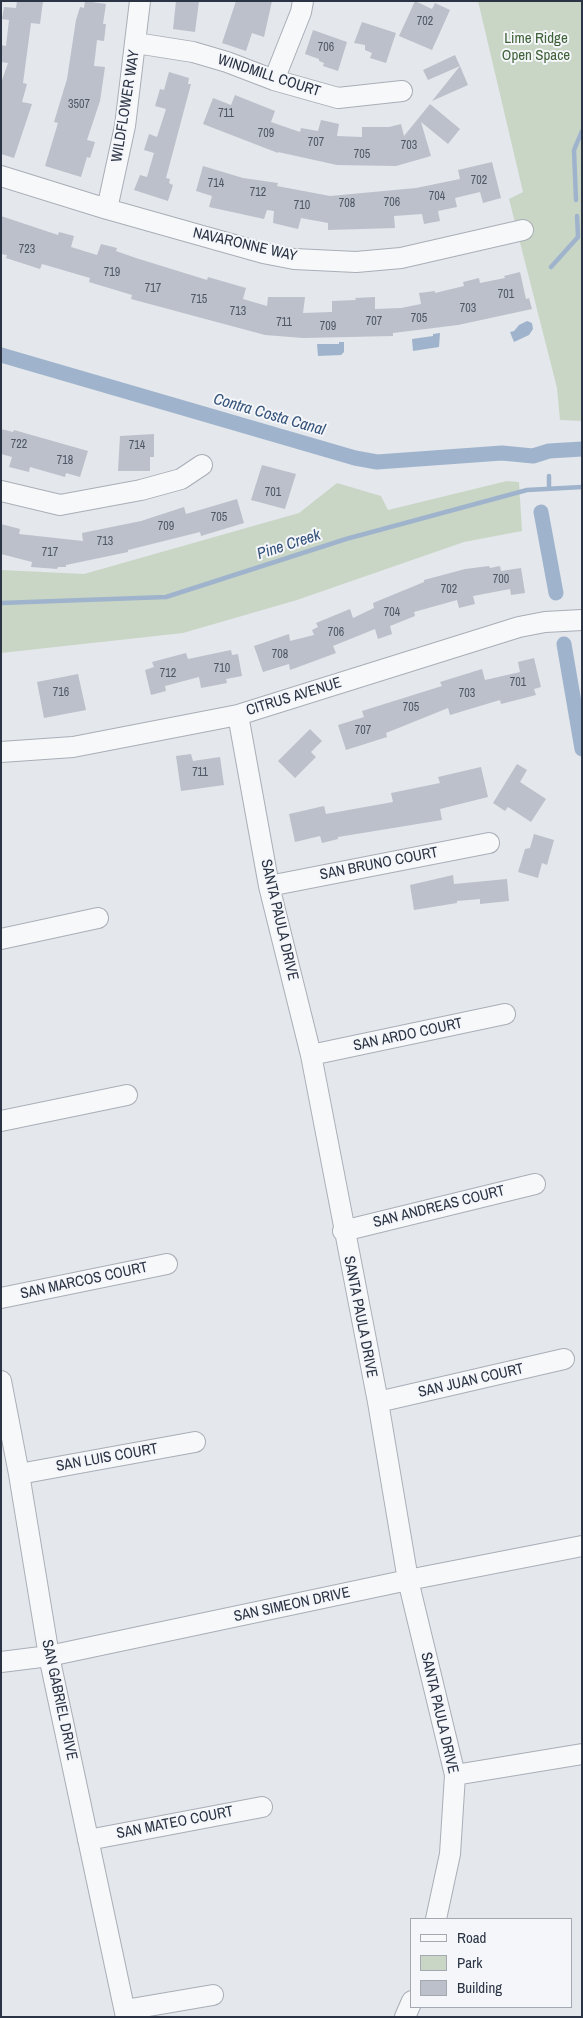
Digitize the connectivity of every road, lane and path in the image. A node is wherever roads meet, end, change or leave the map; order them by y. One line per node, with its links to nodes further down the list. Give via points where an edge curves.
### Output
1 (140, 1): 3 (street, WILDFLOWER WAY)
2 (303, 1): 4 (street)
3 (136, 43): 4 (street, WINDMILL COURT, via 193,52); 7 (street, WILDFLOWER WAY, via 125,126)
4 (274, 80): 5 (street, WINDMILL COURT, via 338,98)
5 (402, 91)
6 (1, 176): 7 (street, NAVARONNE WAY)
7 (107, 209): 8 (street, NAVARONNE WAY, via 263,253 324,261 401,258)
8 (523, 230)
9 (202, 466): 10 (street, via 181,479 141,490 60,505)
10 (1, 491)
11 (582, 620): 12 (street, CITRUS AVENUE, via 519,627)
12 (238, 715): 13 (street, CITRUS AVENUE, via 73,747); 15 (street, SANTA PAULA DRIVE)
13 (1, 752)
14 (489, 842): 15 (street, SAN BRUNO COURT)
15 (269, 886): 19 (street, SANTA PAULA DRIVE)
16 (98, 918): 17 (street)
17 (1, 939)
18 (506, 1014): 19 (street, SAN ARDO COURT)
19 (311, 1055): 23 (street, SANTA PAULA DRIVE)
20 (128, 1095): 21 (street)
21 (1, 1121)
22 (535, 1184): 23 (street, SAN ANDREAS COURT)
23 (343, 1231): 28 (street, SANTA PAULA DRIVE)
24 (167, 1264): 25 (street, SAN MARCOS COURT)
25 (1, 1298)
26 (564, 1359): 28 (street, SAN JUAN COURT)
27 (1, 1382): 30 (street, SAN GABRIEL DRIVE)
28 (378, 1402): 32 (street, SANTA PAULA DRIVE)
29 (195, 1442): 30 (street, SAN LUIS COURT)
30 (19, 1474): 33 (street, SAN GABRIEL DRIVE)
31 (582, 1546): 32 (street, SAN SIMEON DRIVE)
32 (408, 1580): 33 (street, SAN SIMEON DRIVE); 36 (street, SANTA PAULA DRIVE)
33 (49, 1656): 34 (street, SAN SIMEON DRIVE); 38 (street, SAN GABRIEL DRIVE)
34 (1, 1662)
35 (582, 1754): 36 (street)
36 (455, 1775): 39 (street, SANTA PAULA DRIVE, via 450,1854)
37 (262, 1807): 38 (street, SAN MATEO COURT)
38 (88, 1840): 41 (street, SAN GABRIEL DRIVE)
39 (436, 1918)
40 (212, 1995): 41 (street)
41 (126, 2013)

